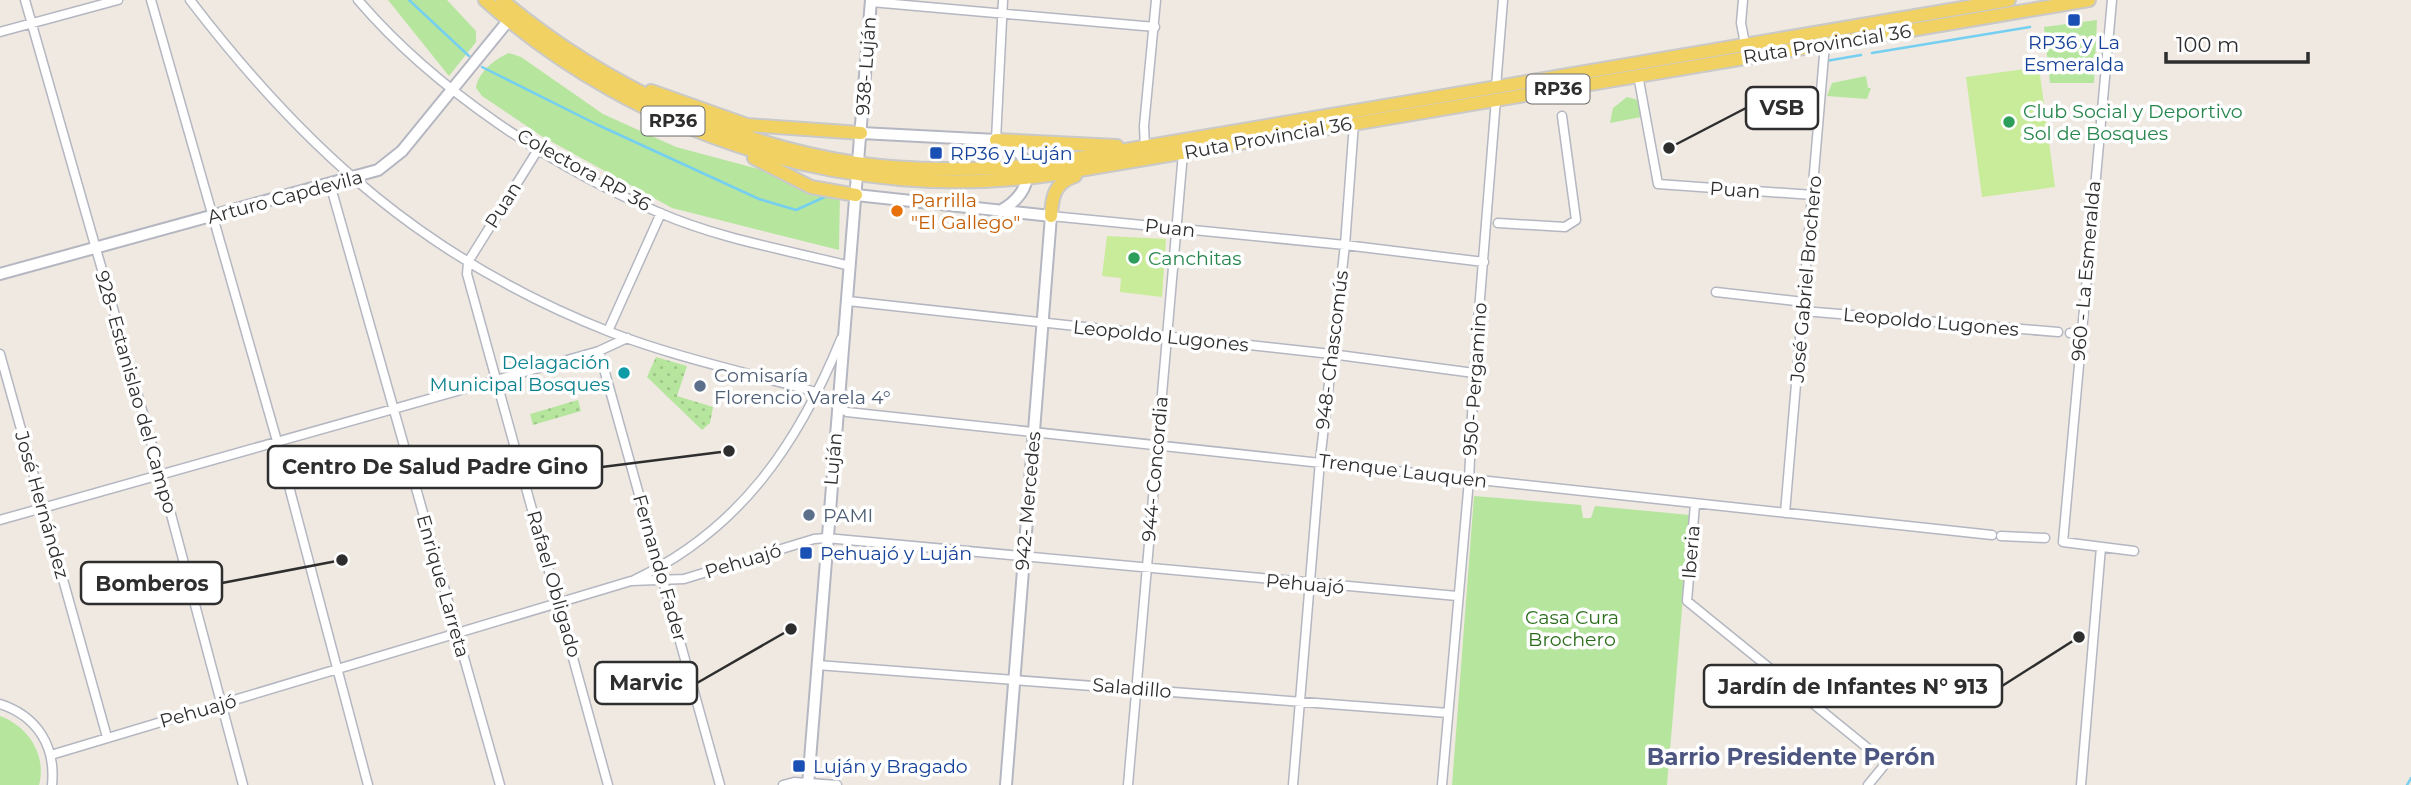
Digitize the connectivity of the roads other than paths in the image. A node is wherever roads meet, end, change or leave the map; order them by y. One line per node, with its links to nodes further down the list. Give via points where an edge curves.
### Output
1 (25, 0): 18 (street, 928- Estanislao del Campo)
2 (118, 0): 18 (street)
3 (151, 0): 44 (street)
4 (190, 0): 38 (street, Trenque Lauquen, via 277,106)
5 (358, 0): 25 (street, Colectora RP 36)
6 (485, 0): 17 (main road, Ruta Provincial 36 / RP36)
7 (502, 0): 24 (main road, Ruta Provincial 36 / RP36, via 566,48)
8 (1003, 0): 16 (street)
9 (1156, 0): 19 (street)
10 (1503, 0): 26 (street, 950- Pergamino)
11 (1743, 0): 21 (street)
12 (2009, 0): 21 (main road, Ruta Provincial 36 / RP36)
13 (2089, 0): 22 (main road, Ruta Provincial 36 / RP36)
14 (2112, 0): 62 (street, 960 - La Esmeralda)
15 (871, 1): 16 (street); 30 (main road, 938- Luján)
16 (1002, 15): 19 (street); 31 (street)
17 (508, 21): 25 (main road, Arturo Capdevila); 29 (main road, Ruta Provincial 36 / RP36, via 589,78)
18 (32, 24): 20 (street); 49 (street, 928- Estanislao del Campo)
19 (1155, 27): 33 (street)
20 (0, 32)
21 (1745, 44): 26 (main road, Ruta Provincial 36 / RP36)
22 (1825, 44): 23 (main road, Ruta Provincial 36 / RP36); 41 (street, José Gabriel Brochero)
23 (1638, 75): 26 (main road, Ruta Provincial 36 / RP36); 41 (street, Puan, via 1658,184)
24 (632, 87): 30 (main road, via 747,125); 36 (main road, Ruta Provincial 36 / RP36, via 736,132)
25 (453, 90): 32 (street, Colectora RP 36); 38 (main road, Arturo Capdevila, via 395,158 378,170)
26 (1496, 93): 28 (main road, Ruta Provincial 36 / RP36); 33 (main road, Ruta Provincial 36 / RP36); 51 (street, 950- Pergamino)
27 (1562, 116): 46 (street, via 1575,223 1565,227)
28 (1354, 123): 34 (main road, Ruta Provincial 36 / RP36); 48 (street, 948- Chascomús)
29 (700, 132): 36 (main road, Ruta Provincial 36 / RP36, via 785,160); 40 (main road, via 811,187)
30 (861, 133): 31 (main road); 36 (main road, Luján)
31 (996, 140): 33 (main road); 37 (main road, via 1013,146)
32 (538, 148): 43 (street, Colectora RP 36); 50 (street, Puan)
33 (1145, 148): 37 (main road, Ruta Provincial 36 / RP36)
34 (1183, 153): 35 (main road, Ruta Provincial 36 / RP36); 47 (street, 944- Concordia)
35 (1102, 167): 37 (main road, Ruta Provincial 36 / RP36); 45 (main road, via 1062,181 1054,192)
36 (858, 169): 37 (main road, Ruta Provincial 36 / RP36); 40 (main road, Luján)
37 (1026, 173): 42 (main road, via 1023,193)
38 (351, 179): 39 (main road, Arturo Capdevila); 50 (street, Trenque Lauquen)
39 (330, 184): 44 (main road, Arturo Capdevila); 72 (street, Enrique Larreta)
40 (856, 195): 42 (main road, Puan); 52 (main road, Luján)
41 (1813, 195): 56 (street, José Gabriel Brochero)
42 (1000, 211): 45 (main road, Puan)
43 (661, 213): 52 (street, Colectora RP 36, via 723,235); 58 (street)
44 (213, 216): 49 (main road, Arturo Capdevila); 74 (street)
45 (1051, 216): 47 (street, Puan); 57 (main road, 942- Mercedes)
46 (1498, 223)
47 (1177, 229): 48 (street, Puan); 63 (street, 944- Concordia)
48 (1345, 245): 51 (street, Puan); 67 (street, 948- Chascomús)
49 (96, 247): 53 (main road, Arturo Capdevila); 77 (street, 928- Estanislao del Campo)
50 (468, 262): 58 (street, Trenque Lauquen); 69 (street, Rafael Obligado, via 468,283)
51 (1484, 262): 68 (street, 950- Pergamino)
52 (850, 266): 55 (main road, Luján)
53 (0, 274)
54 (1716, 292): 56 (street, Leopoldo Lugones)
55 (848, 302): 57 (street, Leopoldo Lugones); 59 (main road, Luján)
56 (1803, 307): 60 (street, Leopoldo Lugones); 81 (street, José Gabriel Brochero)
57 (1042, 324): 63 (street, Leopoldo Lugones); 73 (main road, 942- Mercedes)
58 (608, 331): 64 (street, Trenque Lauquen)
59 (845, 331): 70 (street); 71 (main road, Luján)
60 (2059, 332)
61 (2070, 333): 62 (street)
62 (2080, 333): 85 (street, 960 - La Esmeralda, via 2061,540)
63 (1168, 337): 67 (street, Leopoldo Lugones); 75 (street, 944- Concordia)
64 (627, 338): 65 (street); 70 (street, Trenque Lauquen)
65 (599, 351): 69 (street); 88 (street, Fernando Fader)
66 (0, 354): 80 (street, José Hernández)
67 (1331, 354): 68 (street, Leopoldo Lugones); 76 (street, 948- Chascomús)
68 (1474, 373): 78 (street, 950- Pergamino)
69 (496, 380): 72 (street); 94 (street, Rafael Obligado)
70 (819, 393): 71 (street, Trenque Lauquen); 88 (street, via 757,488 711,531)
71 (838, 405): 73 (street, Trenque Lauquen, via 847,412); 83 (main road, Luján)
72 (393, 408): 74 (street); 95 (street, Enrique Larreta)
73 (1034, 430): 75 (street, Trenque Lauquen); 87 (main road, 942- Mercedes)
74 (277, 441): 77 (street); 97 (street)
75 (1157, 443): 76 (street, Trenque Lauquen); 89 (street, 944- Concordia)
76 (1320, 461): 78 (street, Trenque Lauquen); 92 (street, 948- Chascomús)
77 (160, 473): 80 (street); 102 (street, 928- Estanislao del Campo)
78 (1469, 480): 79 (street, Trenque Lauquen); 93 (street, 950- Pergamino)
79 (1695, 503): 81 (street, Trenque Lauquen); 119 (street, Iberia, via 1687,601 1886,762)
80 (42, 508): 82 (street); 104 (street, José Hernández)
81 (1785, 513): 84 (street, Trenque Lauquen)
82 (0, 520)
83 (826, 538): 87 (street, Pehuajó); 90 (street, Pehuajó, via 684,579); 96 (main road, Luján)
84 (2045, 538)
85 (2101, 547): 86 (street); 120 (street)
86 (2134, 551)
87 (1024, 559): 89 (street, Pehuajó); 98 (main road, 942- Mercedes)
88 (661, 567): 90 (street, Fernando Fader); 91 (street)
89 (1145, 570): 92 (street, Pehuajó); 99 (street, 944- Concordia)
90 (664, 580): 91 (street, Pehuajó); 112 (street, Fernando Fader)
91 (632, 581): 94 (street, Pehuajó)
92 (1309, 584): 93 (street, Pehuajó); 100 (street, 948- Chascomús)
93 (1457, 596): 103 (street, 950- Pergamino)
94 (560, 604): 95 (street, Pehuajó); 111 (street, Rafael Obligado)
95 (456, 635): 97 (street, Pehuajó); 110 (street, Enrique Larreta)
96 (817, 665): 98 (street, Saladillo); 106 (main road, Luján)
97 (336, 669): 102 (street, Pehuajó); 109 (street)
98 (1014, 678): 99 (street, Saladillo); 115 (main road, 942- Mercedes)
99 (1135, 689): 100 (street, Saladillo); 116 (street, 944- Concordia)
100 (1301, 703): 103 (street, Saladillo); 117 (street, 948- Chascomús)
101 (0, 704): 105 (street, via 33,723)
102 (221, 705): 104 (street, Pehuajó); 108 (street, 928- Estanislao del Campo)
103 (1448, 713): 118 (street, 950- Pergamino)
104 (107, 737): 105 (street, Pehuajó)
105 (51, 755): 107 (street)
106 (808, 784): 113 (street); 114 (street)
107 (52, 785)
108 (243, 785)
109 (368, 785)
110 (500, 785)
111 (608, 785)
112 (720, 785)
113 (783, 785)
114 (837, 785)
115 (1006, 785)
116 (1128, 785)
117 (1293, 785)
118 (1442, 785)
119 (1868, 785)
120 (2081, 785)

